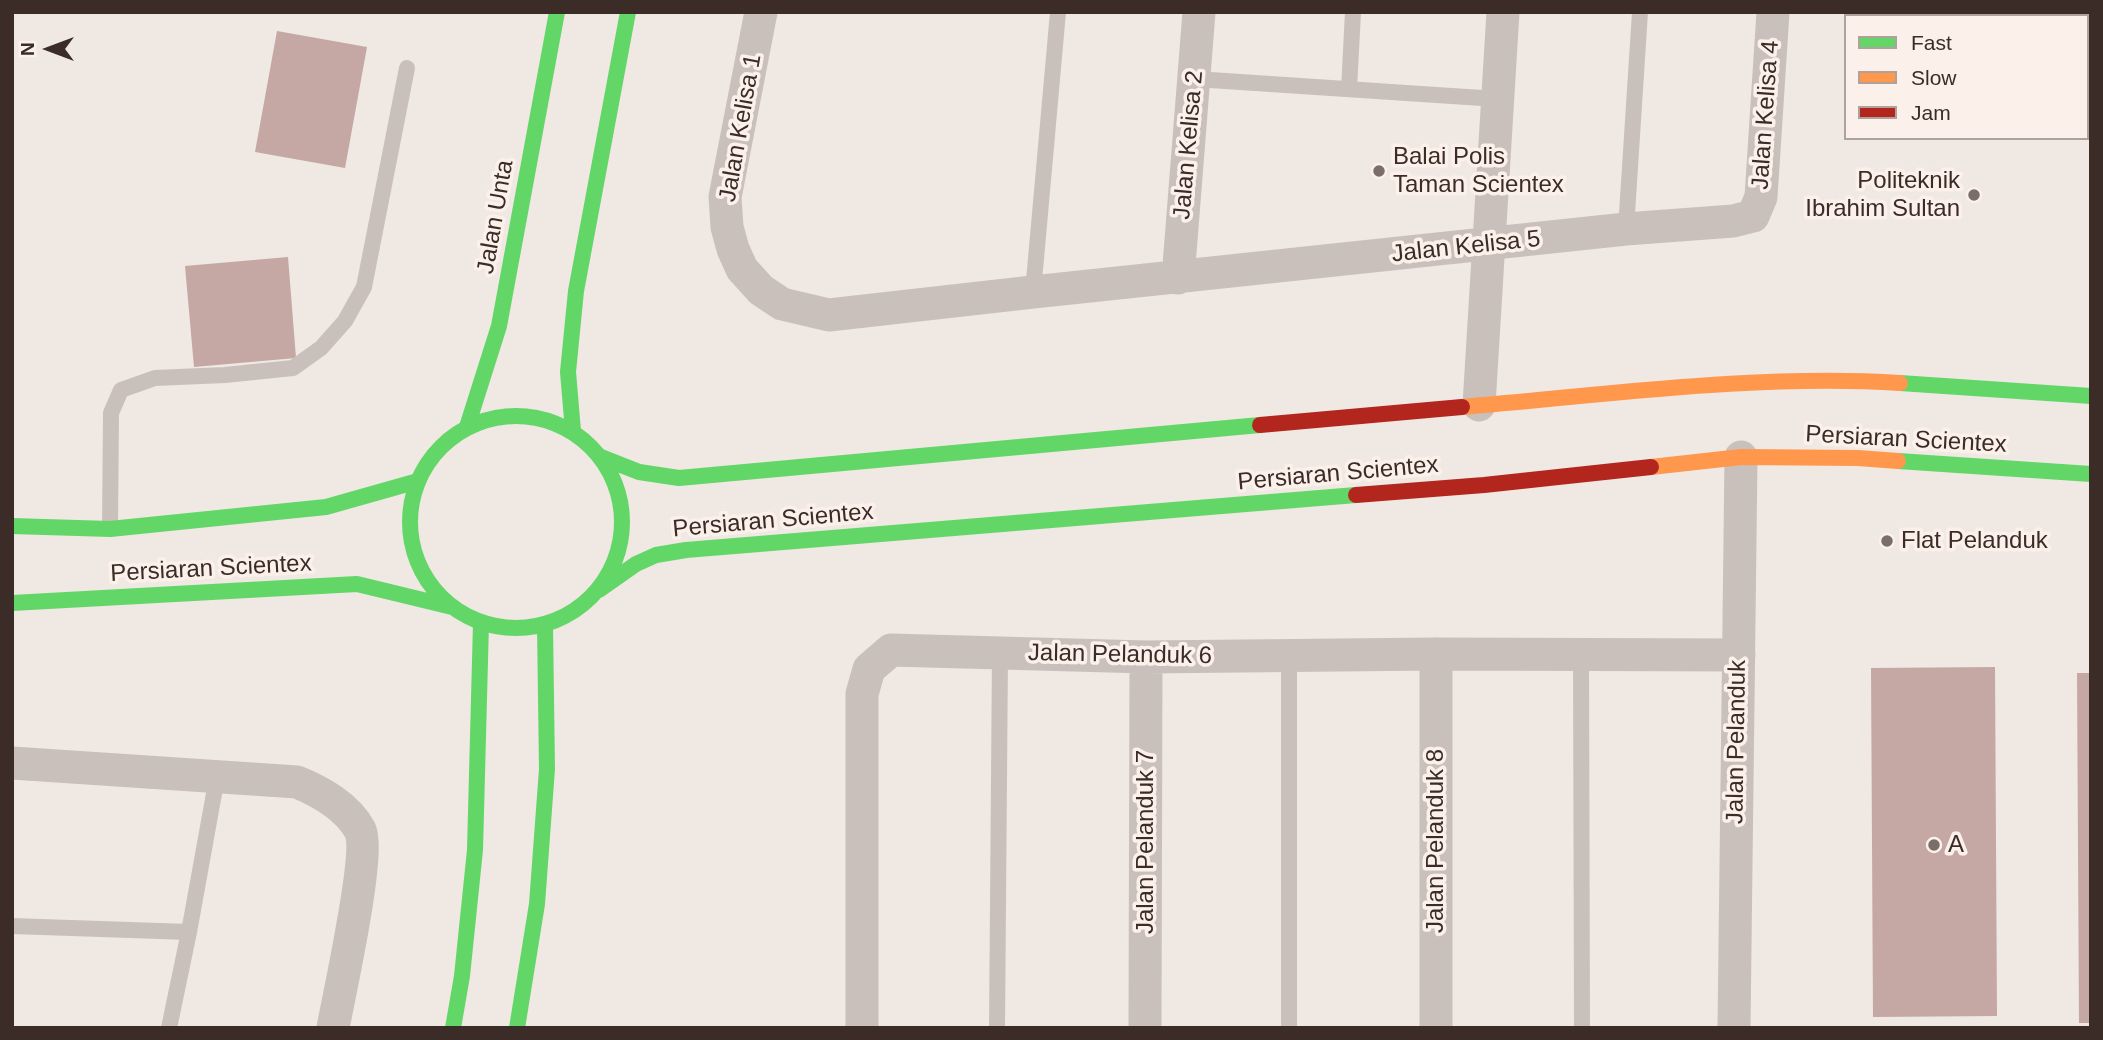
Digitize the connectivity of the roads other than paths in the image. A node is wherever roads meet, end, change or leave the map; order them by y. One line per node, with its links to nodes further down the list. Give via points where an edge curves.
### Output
1 (557, 12): 21 (main road, Jalan Unta, via 499,326)
2 (628, 12): 22 (main road, via 576,291 568,372)
3 (761, 12): 18 (street, Jalan Kelisa 1, via 725,197 733,249 742,269 761,290 782,304 829,316)
4 (1058, 12): 18 (lane)
5 (1199, 12): 11 (street, Jalan Kelisa 2)
6 (1353, 12): 12 (lane)
7 (1503, 12): 13 (street)
8 (1640, 12): 15 (lane)
9 (1773, 12): 14 (street, Jalan Kelisa 4, via 1761,197)
10 (407, 68): 28 (lane, via 364,287 345,321 321,348 293,368 155,378 121,390 111,413)
11 (1195, 79): 12 (lane); 17 (street, Jalan Kelisa 2)
12 (1349, 89): 13 (lane)
13 (1497, 99): 16 (street)
14 (1753, 216): 15 (street, Jalan Kelisa 5)
15 (1626, 229): 16 (street, Jalan Kelisa 5)
16 (1489, 244): 17 (street, Jalan Kelisa 5); 20 (street)
17 (1178, 278): 18 (street, Jalan Kelisa 1)
18 (1033, 292)
19 (2091, 396): 20 (main road, Persiaran Scientex, via 1850,380 1742,383)
20 (1479, 405): 23 (main road, Persiaran Scientex, via 679,478 635,473)
21 (467, 427): 22 (main road, via 502,415 539,417); 26 (main road, via 437,450)
22 (573, 431): 23 (main road)
23 (601, 457): 29 (main road, via 618,494 623,526 616,561)
24 (1741, 457): 25 (main road, Persiaran Scientex, via 1858,458); 29 (main road, Persiaran Scientex, via 1484,485 686,550 636,564); 37 (street, Jalan Pelanduk)
25 (2091, 474)
26 (418, 481): 28 (main road, Persiaran Scientex, via 326,507); 31 (main road, via 410,518 415,555 429,584)
27 (12, 526): 28 (main road, Persiaran Scientex)
28 (110, 528)
29 (599, 590): 33 (main road, via 575,611)
30 (12, 603): 31 (main road, Persiaran Scientex, via 357,584)
31 (452, 607): 32 (main road)
32 (481, 623): 33 (main road, via 513,629); 46 (main road, via 475,850)
33 (545, 625): 47 (main road, via 547,769 537,904)
34 (1000, 653): 39 (street, Jalan Pelanduk 6); 48 (street, Jalan Pelanduk 6, via 891,650 869,669 862,694); 49 (lane)
35 (1436, 654): 36 (street, Jalan Pelanduk 6); 38 (street, Jalan Pelanduk 6); 52 (street, Jalan Pelanduk 8)
36 (1581, 654): 37 (street, Jalan Pelanduk 6); 53 (lane)
37 (1738, 654): 54 (street, Jalan Pelanduk)
38 (1289, 655): 39 (street, Jalan Pelanduk 6); 51 (lane)
39 (1146, 657): 50 (street, Jalan Pelanduk 7)
40 (12, 763): 41 (street)
41 (217, 777): 43 (lane); 45 (street, via 297,782 321,792 345,811 359,830 364,843 360,880)
42 (12, 926): 43 (lane)
43 (189, 932): 44 (lane)
44 (169, 1028)
45 (333, 1028)
46 (453, 1028)
47 (517, 1028)
48 (862, 1028)
49 (997, 1028)
50 (1145, 1028)
51 (1289, 1028)
52 (1436, 1028)
53 (1582, 1028)
54 (1734, 1028)

